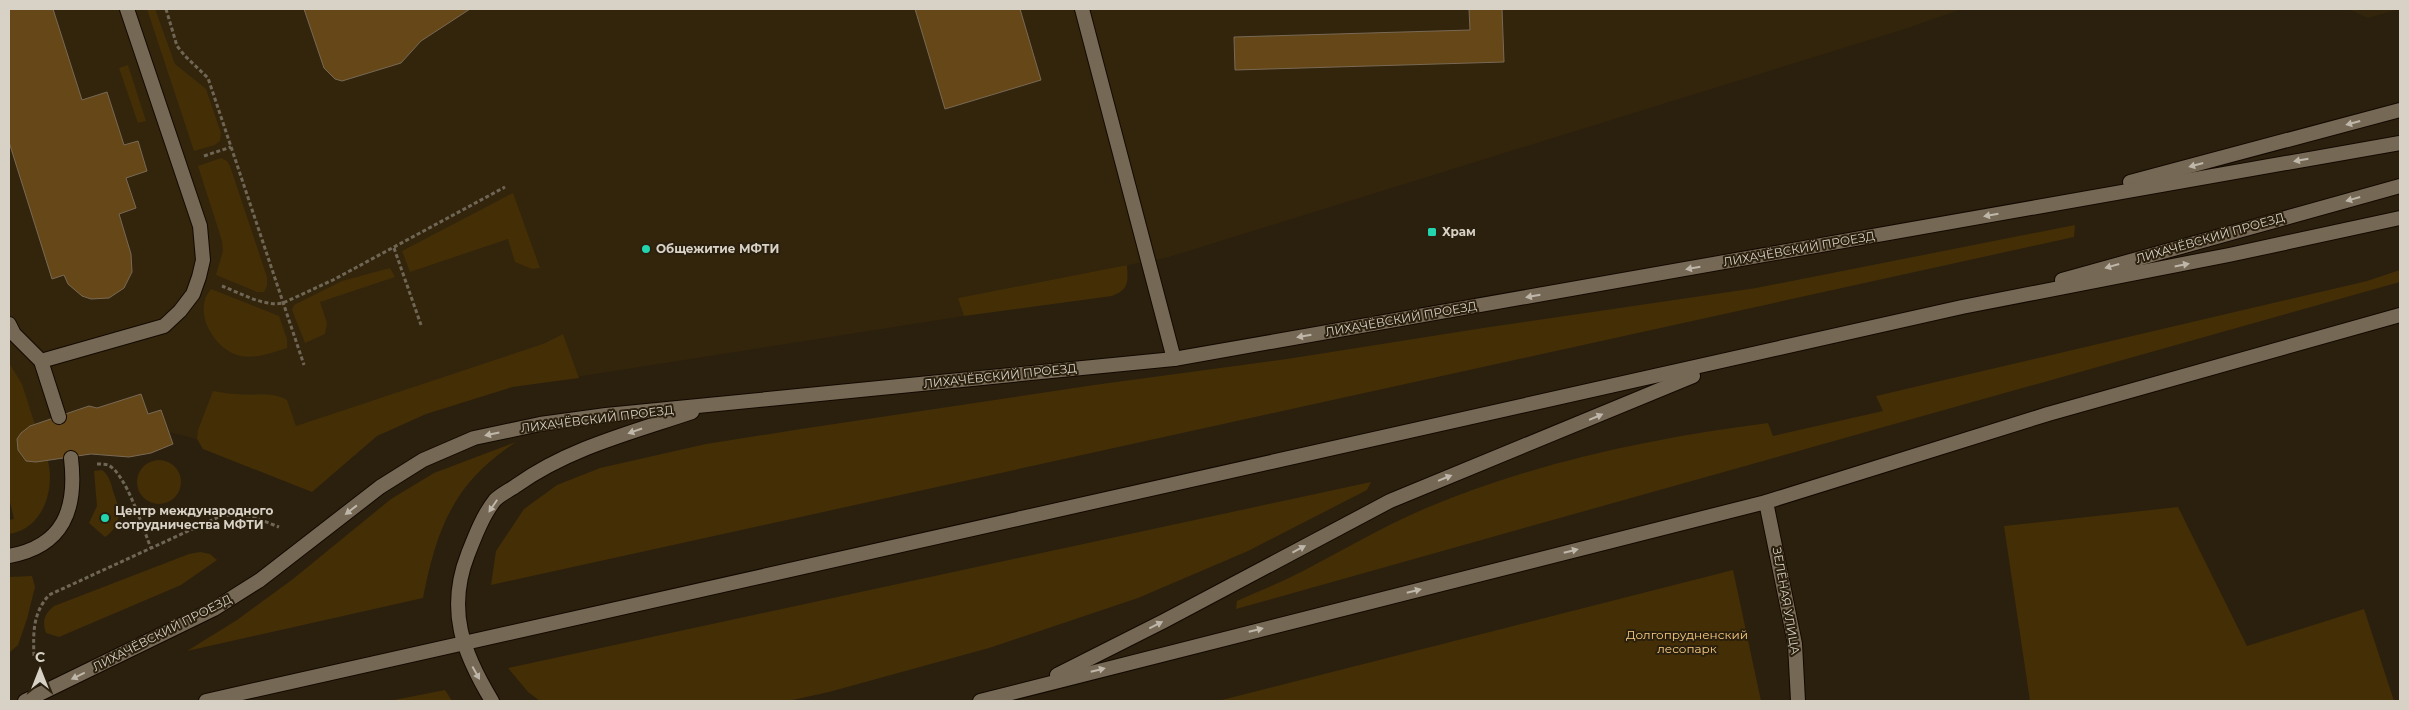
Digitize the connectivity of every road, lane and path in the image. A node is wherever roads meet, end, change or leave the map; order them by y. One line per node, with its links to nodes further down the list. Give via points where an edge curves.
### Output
1 (127, 9): 20 (main road, via 200,226 201,269 193,294 164,326)
2 (166, 9): 6 (path, via 177,46 208,78)
3 (1082, 9): 19 (main road)
4 (2400, 110): 10 (main road, ЛИХАЧЁВСКИЙ ПРОЕЗД, one-way to 10)
5 (2400, 143): 10 (main road, ЛИХАЧЁВСКИЙ ПРОЕЗД, one-way to 10)
6 (231, 147): 7 (path); 14 (path)
7 (203, 156)
8 (2400, 186): 15 (main road, ЛИХАЧЁВСКИЙ ПРОЕЗД, one-way to 15)
9 (505, 187): 12 (path)
10 (2039, 207): 19 (main road, ЛИХАЧЁВСКИЙ ПРОЕЗД, one-way to 19)
11 (2400, 218): 15 (main road, ЛИХАЧЁВСКИЙ ПРОЕЗД, one-way to 11, via 2229,256)
12 (394, 248): 14 (path); 18 (path)
13 (214, 283): 14 (path, via 261,301)
14 (283, 303): 22 (path)
15 (1962, 307): 21 (main road, ЛИХАЧЁВСКИЙ ПРОЕЗД)
16 (2400, 315): 26 (main road, via 2048,414)
17 (9, 324): 20 (main road, via 14,334)
18 (421, 324)
19 (1174, 359): 23 (main road, ЛИХАЧЁВСКИЙ ПРОЕЗД)
20 (41, 361): 24 (main road)
21 (1729, 361): 30 (main road, ЛИХАЧЁВСКИЙ ПРОЕЗД); 32 (main road, one-way to 21, via 1164,621 1390,500)
22 (304, 365)
23 (714, 405): 30 (main road, one-way to 30, via 589,447 535,472 496,500 476,532 461,571 457,608); 33 (main road, ЛИХАЧЁВСКИЙ ПРОЕЗД, one-way to 33, via 540,424 474,438 423,460 380,487 260,580 214,609)
24 (59, 417)
25 (72, 464): 28 (path, via 107,464 116,471 124,482); 29 (main road, via 73,493 56,534 44,545)
26 (1766, 502): 32 (main road, one-way to 26); 37 (main road, ЗЕЛЁНАЯ УЛИЦА, via 1795,644)
27 (279, 527): 28 (path, via 251,516 223,515)
28 (151, 548): 31 (path, via 49,595 35,618)
29 (9, 556)
30 (463, 644): 34 (main road, ЛИХАЧЁВСКИЙ ПРОЕЗД); 35 (main road, one-way to 35)
31 (34, 656)
32 (1034, 686): 36 (main road)
33 (25, 701)
34 (206, 701)
35 (492, 701)
36 (980, 701)
37 (1798, 701)

